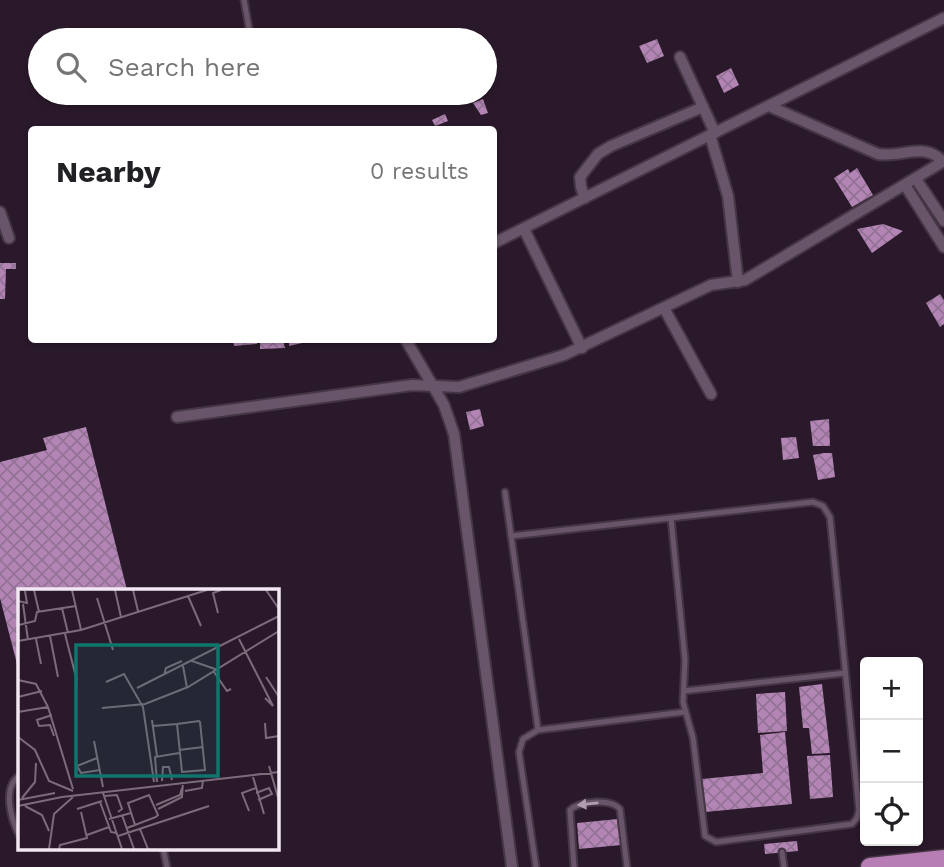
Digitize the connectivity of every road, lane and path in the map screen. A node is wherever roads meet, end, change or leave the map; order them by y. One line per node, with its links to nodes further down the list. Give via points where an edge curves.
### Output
1 (244, 0): 3 (lane)
2 (944, 18): 5 (street)
3 (249, 28)
4 (680, 57): 6 (street)
5 (769, 106): 7 (street); 8 (street, via 878,154 926,150)
6 (703, 107): 7 (street); 12 (street, via 598,154 580,177)
7 (712, 134): 12 (street); 20 (street, via 730,206)
8 (944, 161): 9 (street)
9 (916, 178): 10 (street); 13 (street)
10 (905, 185): 19 (street); 20 (street)
11 (944, 195): 13 (street)
12 (585, 198): 16 (street)
13 (932, 202): 15 (street)
14 (0, 212): 17 (street)
15 (944, 221)
16 (524, 229): 18 (street); 23 (street)
17 (9, 238)
18 (497, 242)
19 (944, 247)
20 (738, 282): 21 (street, via 711,285)
21 (664, 308): 23 (street); 25 (street)
22 (408, 343): 24 (street)
23 (582, 348): 24 (street, via 459,387)
24 (433, 386): 26 (street, via 412,385); 40 (street, via 454,434)
25 (711, 394)
26 (177, 417)
27 (505, 492): 29 (lane)
28 (671, 518): 29 (lane); 30 (lane, via 813,502 824,506 830,517); 31 (lane)
29 (511, 536): 33 (lane)
30 (845, 673): 31 (lane); 36 (lane, via 858,818 849,826)
31 (684, 691): 32 (lane)
32 (684, 712): 33 (lane); 36 (lane, via 693,738 705,836 716,842)
33 (538, 730): 41 (lane, via 523,738 519,751)
34 (18, 777): 35 (lane, via 9,792)
35 (18, 831)
36 (780, 834): 37 (lane)
37 (781, 842)
38 (782, 852): 44 (lane)
39 (944, 859): 45 (highway)
40 (512, 867)
41 (536, 867)
42 (574, 867): 43 (lane, one-way to 42, via 621,812 612,802 577,805 570,810)
43 (627, 867)
44 (784, 867)
45 (870, 867)

